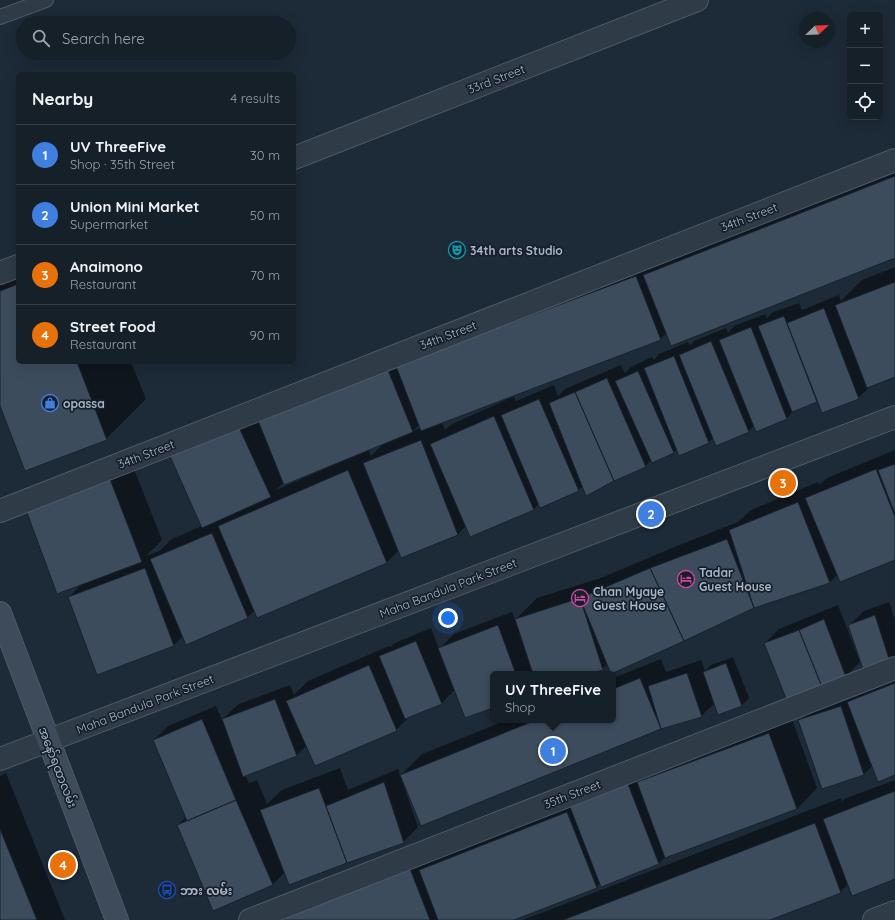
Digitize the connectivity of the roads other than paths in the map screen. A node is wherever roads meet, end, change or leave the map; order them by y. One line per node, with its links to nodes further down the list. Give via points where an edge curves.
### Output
1 (46, 0): 3 (lane)
2 (698, 0): 4 (street, 33rd Street)
3 (0, 18)
4 (296, 157)
5 (895, 160): 9 (street, 34th Street)
6 (16, 267): 7 (street)
7 (0, 273)
8 (895, 417): 12 (street, Maha Bandula Park Street)
9 (0, 511)
10 (0, 613): 12 (main road, အနော်ရထာလမ်း)
11 (895, 668): 16 (street, 35th Street)
12 (48, 740): 13 (street, Maha Bandula Park Street); 15 (main road, အနော်ရထာလမ်း)
13 (0, 759)
14 (895, 912): 17 (street)
15 (117, 920)
16 (250, 920)
17 (874, 920)

